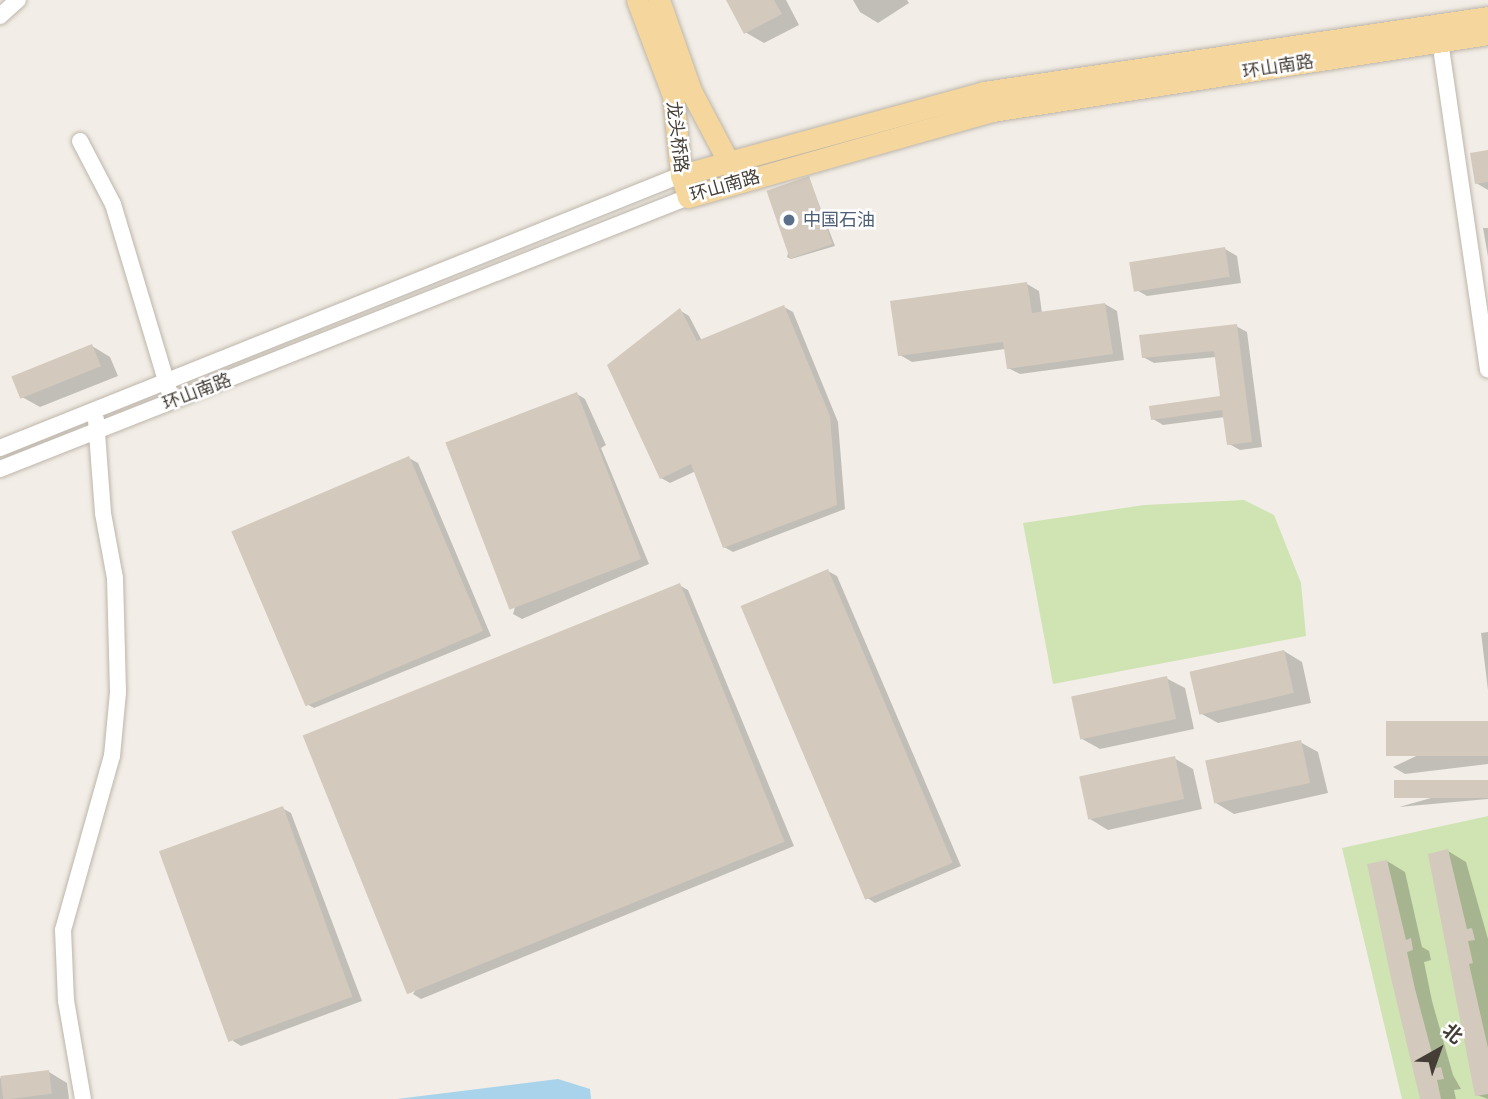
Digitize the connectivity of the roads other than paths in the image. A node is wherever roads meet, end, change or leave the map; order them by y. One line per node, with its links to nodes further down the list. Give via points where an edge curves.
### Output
1 (18, 0): 4 (street)
2 (637, 0): 10 (main road, 龙头桥路, via 673,96)
3 (659, 0): 9 (main road, 龙头桥路, via 691,91)
4 (0, 16)
5 (1488, 17): 9 (main road, 环山南路, via 984,92)
6 (1488, 34): 7 (main road, 环山南路)
7 (1440, 41): 11 (main road, 环山南路, via 992,111); 13 (street)
8 (80, 141): 14 (street, via 113,204)
9 (730, 162): 10 (main road, 环山南路); 11 (main road, 龙头桥路)
10 (681, 175): 12 (main road, 龙头桥路); 14 (street, 环山南路)
11 (739, 182): 12 (main road, 环山南路)
12 (688, 197): 15 (street, 环山南路)
13 (1488, 370)
14 (166, 382): 15 (street); 16 (street, 环山南路)
15 (172, 403): 17 (street, 环山南路)
16 (95, 410): 17 (street); 18 (street, 环山南路)
17 (97, 428): 19 (street, 环山南路); 20 (street, via 103,513 115,578 118,692 112,756 63,930 66,1001)
18 (0, 448)
19 (0, 469)
20 (83, 1099)

